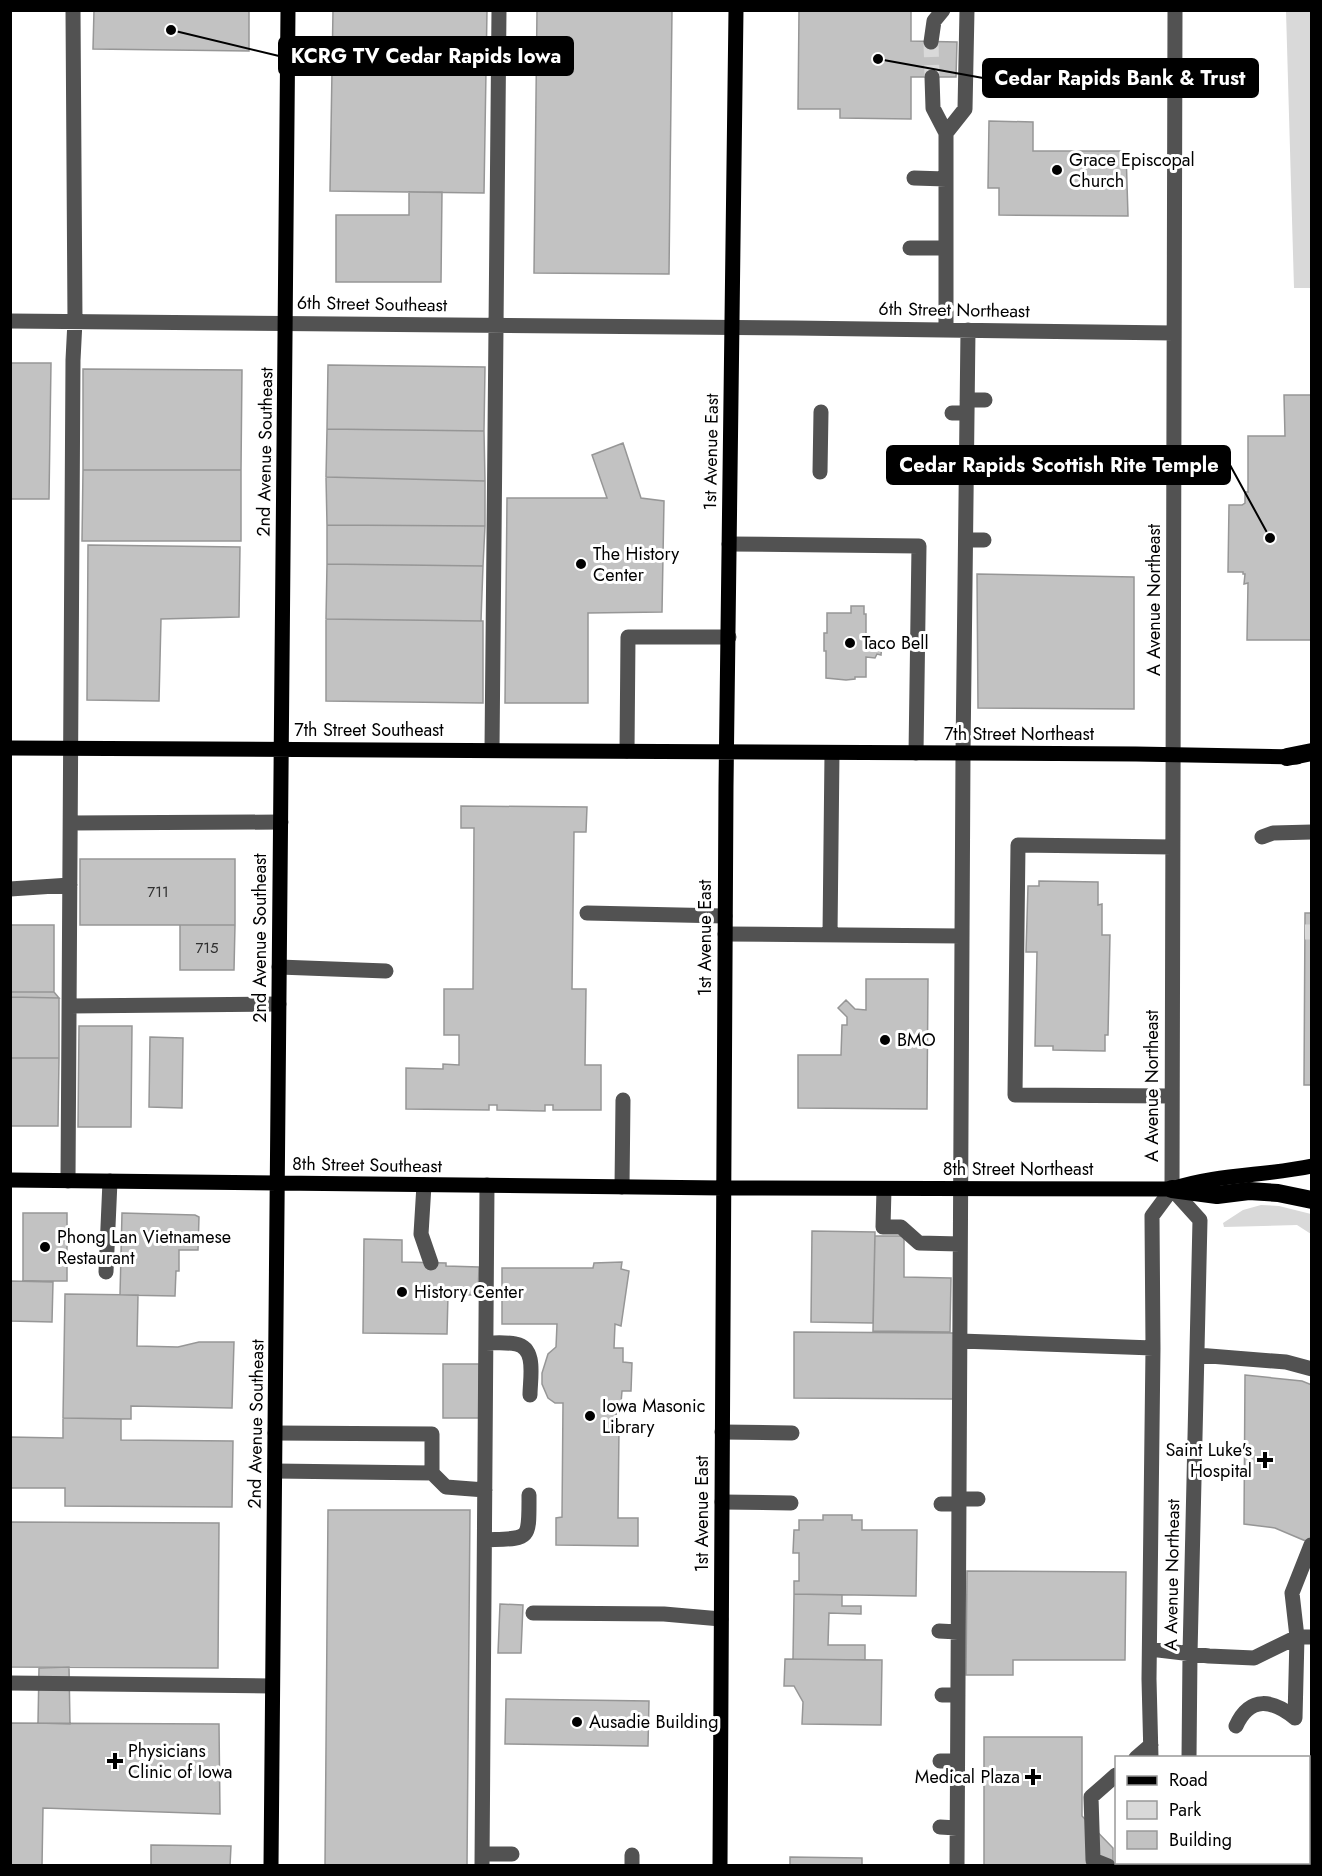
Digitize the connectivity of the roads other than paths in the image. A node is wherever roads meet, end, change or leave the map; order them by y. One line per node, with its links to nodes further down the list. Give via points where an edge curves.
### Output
1 (74, 10): 16 (street)
2 (288, 10): 17 (main road, 2nd Avenue Southeast)
3 (499, 10): 18 (street)
4 (736, 10): 19 (main road, 1st Avenue East)
5 (943, 10): 8 (street, via 934,21)
6 (967, 10): 10 (street, via 965,109)
7 (1175, 10): 22 (street, A Avenue Northeast)
8 (931, 42)
9 (933, 77): 10 (street, via 933,108)
10 (946, 133): 12 (street)
11 (914, 178): 12 (street)
12 (946, 179): 14 (street)
13 (910, 248): 14 (street)
14 (946, 248): 20 (street)
15 (10, 321): 16 (street, 6th Street Southeast)
16 (75, 321): 17 (street, 6th Street Southeast); 35 (street)
17 (286, 322): 18 (street, 6th Street Southeast); 36 (main road, 2nd Avenue Southeast)
18 (496, 325): 19 (street, 6th Street Southeast); 37 (street)
19 (732, 327): 20 (street, 6th Street Northeast); 32 (main road, 1st Avenue East)
20 (946, 330): 21 (street, 6th Street Northeast)
21 (968, 330): 22 (street, 6th Street Northeast); 24 (street)
22 (1174, 333): 44 (street, A Avenue Northeast)
23 (985, 400): 24 (street)
24 (962, 409): 28 (street)
25 (821, 412): 27 (street)
26 (985, 471): 28 (street)
27 (820, 472)
28 (966, 473): 29 (street); 30 (street)
29 (950, 474)
30 (966, 540): 31 (street); 43 (street)
31 (984, 540)
32 (729, 544): 33 (main road, 1st Avenue East); 42 (street, via 919,546)
33 (729, 637): 38 (street, via 628,637); 40 (main road, 1st Avenue East)
34 (10, 748): 35 (main road, 7th Street Southeast)
35 (72, 748): 36 (main road, 7th Street Southeast); 48 (street)
36 (281, 749): 37 (main road, 7th Street Southeast); 47 (main road, 2nd Avenue Southeast)
37 (492, 750): 38 (main road, 7th Street Southeast)
38 (627, 751): 40 (main road, 7th Street Southeast)
39 (1311, 752): 45 (highway)
40 (726, 753): 41 (main road, 7th Street Northeast); 55 (main road, 1st Avenue East)
41 (831, 753): 42 (main road, 7th Street Northeast); 57 (street)
42 (916, 753): 43 (main road, 7th Street Northeast)
43 (963, 754): 44 (main road, 7th Street Northeast); 58 (street)
44 (1173, 755): 45 (main road, 7th Street Northeast); 51 (street, A Avenue Northeast)
45 (1287, 757): 46 (main road, 7th Street Northeast)
46 (1311, 758)
47 (280, 822): 48 (street); 59 (main road, 2nd Avenue Southeast)
48 (71, 823): 52 (street)
49 (1311, 832): 50 (street)
50 (1262, 837)
51 (1172, 847): 63 (street, A Avenue Northeast); 63 (street, via 1018,845 1015,1095)
52 (70, 885): 53 (street); 62 (street)
53 (10, 889)
54 (587, 913): 55 (street)
55 (725, 916): 56 (main road, 1st Avenue East)
56 (725, 934): 57 (street); 73 (main road, 1st Avenue East)
57 (830, 935): 58 (street)
58 (962, 936): 75 (street)
59 (279, 967): 60 (street); 61 (main road, 2nd Avenue Southeast)
60 (386, 971)
61 (279, 1004): 62 (street); 69 (main road, 2nd Avenue Southeast)
62 (69, 1006): 67 (street)
63 (1172, 1096): 76 (street, A Avenue Northeast)
64 (623, 1100): 72 (street)
65 (1311, 1166): 76 (main road, 8th Street Northeast, via 1203,1180)
66 (10, 1180): 67 (main road, 8th Street Southeast)
67 (68, 1181): 68 (main road, 8th Street Southeast)
68 (110, 1181): 69 (main road, 8th Street Southeast); 80 (street)
69 (277, 1183): 70 (main road, 8th Street Southeast); 88 (main road, 2nd Avenue Southeast)
70 (424, 1185): 71 (main road, 8th Street Southeast); 79 (street, via 421,1234)
71 (487, 1185): 72 (main road, 8th Street Southeast); 82 (street)
72 (622, 1187): 73 (main road, 8th Street Southeast)
73 (723, 1188): 74 (main road, 8th Street Northeast); 87 (main road, 1st Avenue East)
74 (884, 1189): 75 (main road, 8th Street Northeast); 78 (street, via 883,1227 901,1227 919,1243)
75 (961, 1189): 76 (main road, 8th Street Northeast); 78 (street)
76 (1172, 1189): 77 (highway, via 1217,1195 1278,1193); 83 (street, A Avenue Northeast, via 1152,1216); 84 (street, A Avenue Northeast, via 1200,1220)
77 (1311, 1200)
78 (960, 1244): 81 (street)
79 (431, 1263)
80 (106, 1272)
81 (960, 1341): 83 (street); 91 (street)
82 (486, 1343): 86 (street, via 517,1344 527,1349); 94 (street)
83 (1153, 1348): 108 (street, A Avenue Northeast)
84 (1197, 1355): 85 (street, via 1286,1362); 109 (street, A Avenue Northeast)
85 (1311, 1369)
86 (530, 1395)
87 (722, 1432): 89 (street); 97 (main road, 1st Avenue East)
88 (275, 1433): 92 (main road, 2nd Avenue Southeast); 93 (street, via 432,1434)
89 (792, 1433)
90 (943, 1436): 91 (street)
91 (959, 1436): 98 (street)
92 (275, 1471): 93 (street); 111 (main road, 2nd Avenue Southeast)
93 (432, 1473): 94 (street, via 446,1487)
94 (485, 1490): 101 (street)
95 (529, 1495): 101 (street, via 527,1532 519,1539)
96 (978, 1499): 98 (street)
97 (722, 1502): 99 (street); 104 (main road, 1st Avenue East)
98 (959, 1502): 100 (street); 106 (street, via 965,1552)
99 (791, 1503)
100 (941, 1504)
101 (485, 1540): 123 (street)
102 (1311, 1545): 107 (street, via 1292,1593)
103 (533, 1613): 104 (street, via 664,1614)
104 (722, 1619): 125 (main road, 1st Avenue East)
105 (939, 1631): 106 (street)
106 (958, 1632): 113 (street)
107 (1304, 1637): 109 (street, via 1254,1658); 114 (street, via 1296,1718 1281,1707 1265,1703 1242,1713)
108 (1150, 1649): 109 (street); 115 (street, A Avenue Northeast)
109 (1190, 1654): 116 (street, A Avenue Northeast)
110 (10, 1683): 111 (street)
111 (272, 1686): 124 (main road, 2nd Avenue Southeast)
112 (942, 1695): 113 (street)
113 (958, 1695): 118 (street)
114 (1236, 1726)
115 (1151, 1751)
116 (1189, 1756)
117 (940, 1761): 118 (street)
118 (957, 1761): 121 (street)
119 (1115, 1776): 127 (street, via 1090,1797 1093,1860)
120 (940, 1827): 121 (street)
121 (957, 1828): 126 (street)
122 (512, 1854): 123 (street)
123 (483, 1860)
124 (271, 1866)
125 (720, 1866)
126 (957, 1866)
127 (1108, 1866)

